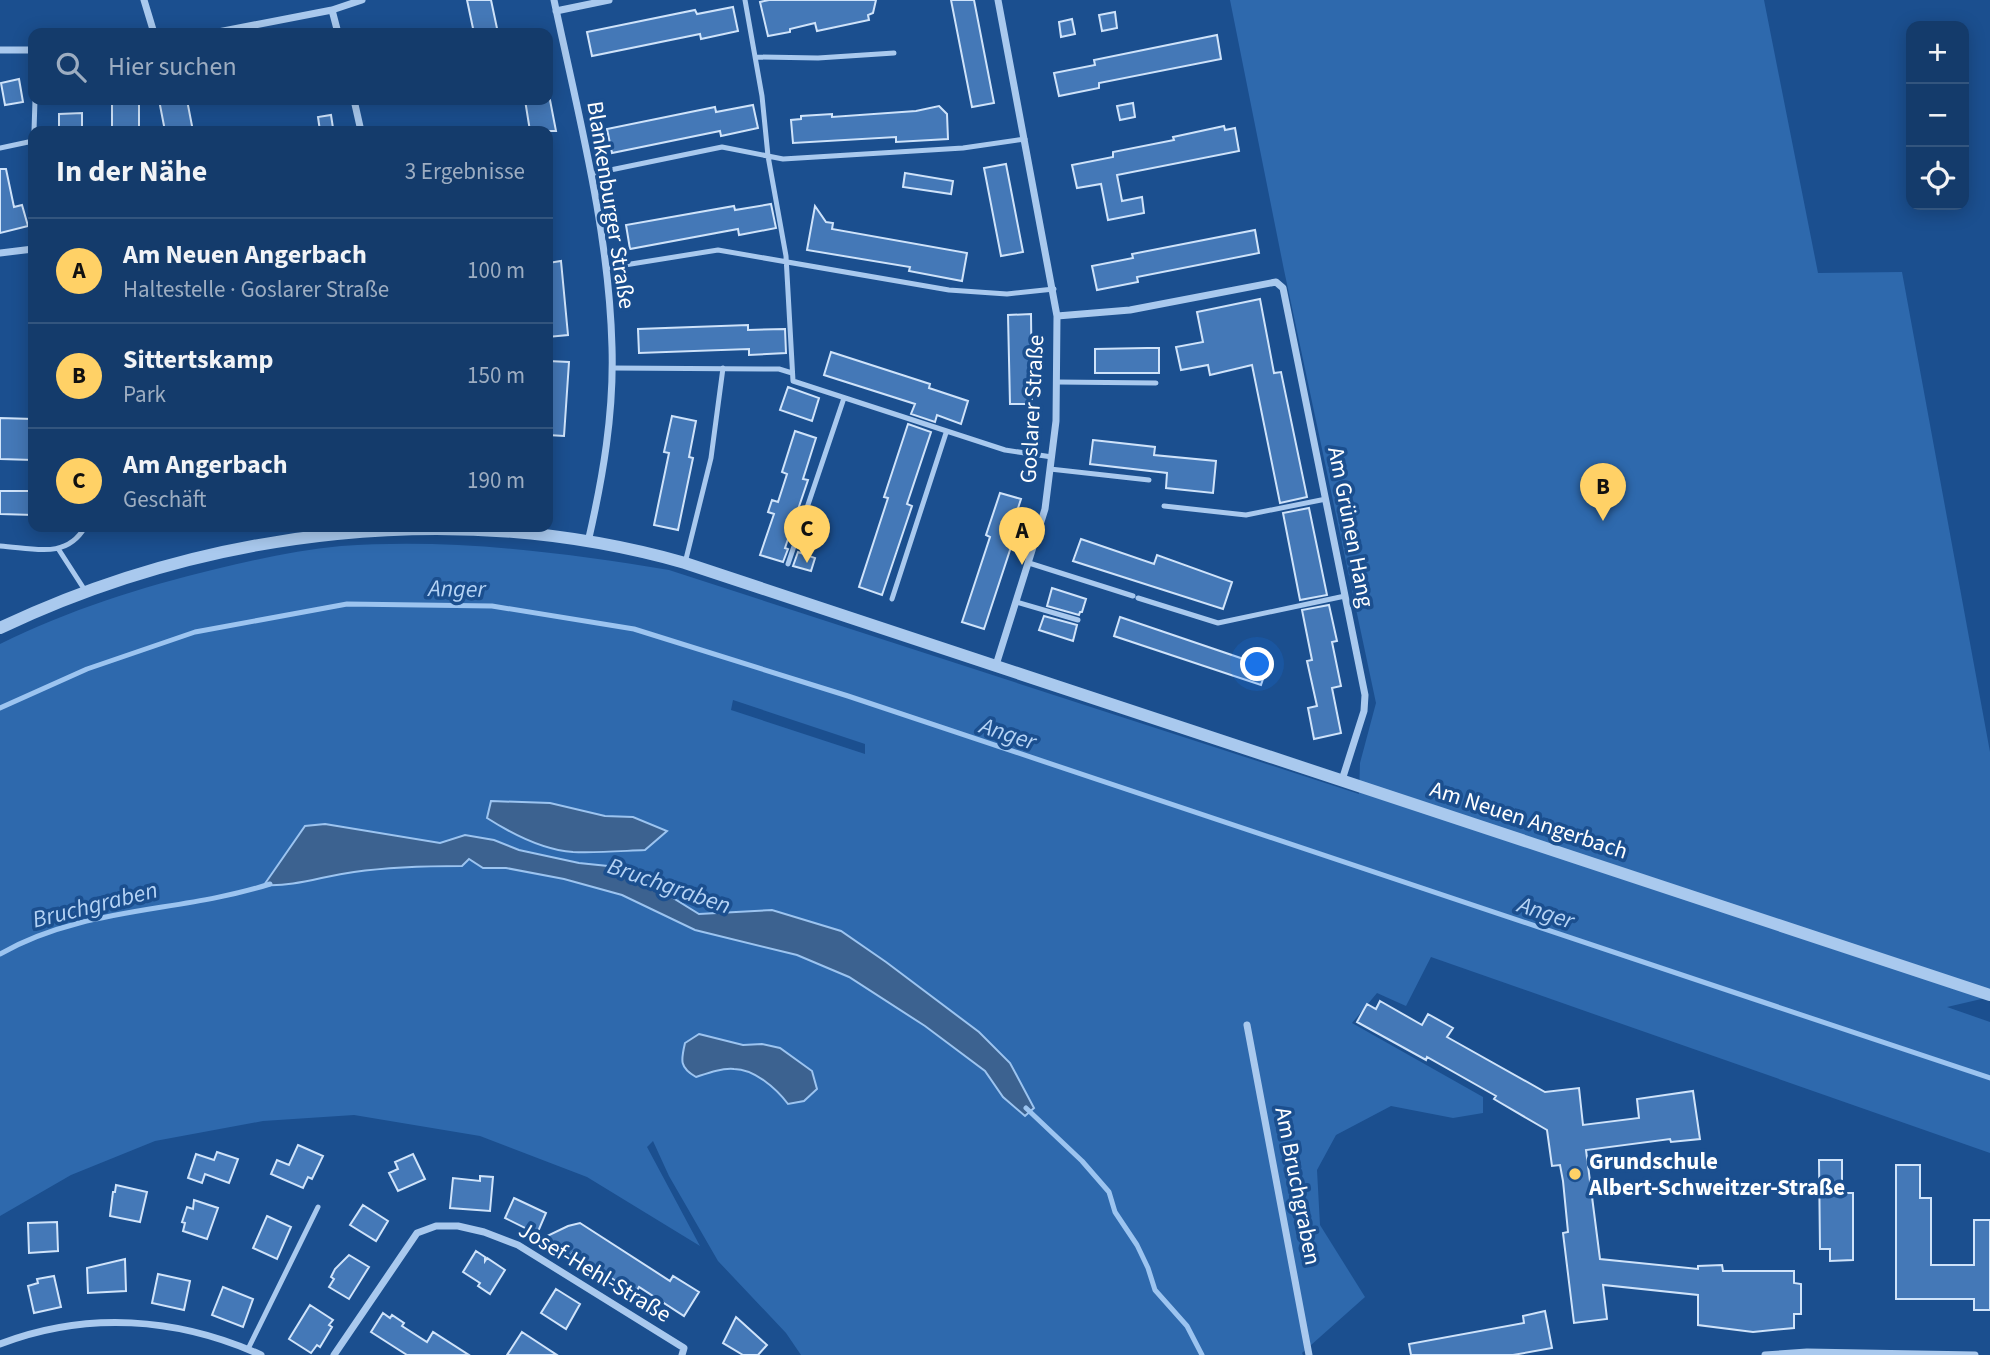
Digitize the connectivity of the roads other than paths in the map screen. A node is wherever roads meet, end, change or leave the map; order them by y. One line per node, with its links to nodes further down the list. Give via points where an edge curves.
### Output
1 (144, 0): 9 (street)
2 (362, 0): 7 (street)
3 (554, 0): 8 (street, Blankenburger Straße)
4 (609, 0): 8 (street)
5 (746, 0): 15 (lane)
6 (998, 0): 20 (street, Goslarer Straße)
7 (332, 10): 10 (street); 11 (street)
8 (556, 11): 24 (street, Blankenburger Straße)
9 (152, 28)
10 (240, 28)
11 (337, 28)
12 (0, 50): 13 (street)
13 (28, 50)
14 (894, 52): 15 (lane)
15 (755, 57): 23 (lane)
16 (35, 105): 18 (lane)
17 (355, 105): 19 (street)
18 (34, 126)
19 (360, 126)
20 (1025, 139): 23 (lane, via 963,148 783,159); 30 (street, Goslarer Straße)
21 (28, 142): 22 (lane)
22 (0, 148)
23 (768, 156): 24 (lane, via 723,147); 27 (lane)
24 (591, 174): 28 (street, Blankenburger Straße)
25 (28, 250): 26 (street)
26 (0, 253)
27 (786, 262): 28 (lane, via 718,250); 30 (lane, via 960,291 1007,294); 34 (lane)
28 (606, 268): 32 (street, Blankenburger Straße)
29 (1276, 282): 31 (street, Goslarer Straße, via 1130,310); 42 (street, Am Grünen Hang, via 1283,288)
30 (1054, 289): 31 (street, Goslarer Straße)
31 (1057, 316): 35 (street, Goslarer Straße)
32 (612, 368): 33 (lane); 47 (street, Blankenburger Straße, via 604,471)
33 (723, 368): 34 (lane); 50 (lane, via 711,458)
34 (792, 373): 37 (lane, via 793,381)
35 (1057, 382): 36 (lane); 39 (street, Goslarer Straße)
36 (1156, 383)
37 (844, 397): 38 (lane); 52 (lane)
38 (946, 433): 39 (lane, via 1005,450); 55 (lane)
39 (1052, 457): 40 (street, Goslarer Straße)
40 (1051, 469): 41 (lane); 51 (street, Goslarer Straße)
41 (1149, 480)
42 (1325, 499): 43 (lane, via 1246,515); 54 (street, Am Grünen Hang)
43 (1164, 506)
44 (82, 532): 49 (lane)
45 (333, 532): 53 (street, Am Neuen Angerbach, via 211,554)
46 (490, 532): 47 (street, Am Neuen Angerbach)
47 (588, 542): 50 (street, Am Neuen Angerbach)
48 (0, 546): 49 (lane)
49 (59, 550): 53 (lane)
50 (685, 562): 59 (street, Am Neuen Angerbach)
51 (1029, 563): 54 (lane, via 1218,623); 56 (street, Goslarer Straße)
52 (788, 564)
53 (87, 592): 58 (street, Am Neuen Angerbach)
54 (1345, 596): 60 (street, Am Grünen Hang, via 1366,695)
55 (892, 599)
56 (1016, 602): 57 (lane); 59 (street, Goslarer Straße)
57 (1078, 620)
58 (0, 628)
59 (996, 665): 60 (street, Am Neuen Angerbach)
60 (1342, 780): 61 (street, Am Neuen Angerbach)
61 (1990, 995)
62 (1247, 1025): 69 (street, Am Bruchgraben)
63 (318, 1206): 65 (lane)
64 (0, 1344): 65 (street, via 69,1325 131,1322 191,1330)
65 (248, 1349): 66 (street)
66 (261, 1355)
67 (334, 1355): 68 (street, Josef-Hehl-Straße, via 417,1233 436,1226 484,1232 518,1245 684,1348)
68 (682, 1355)
69 (1309, 1355)
70 (1765, 1355): 71 (street)
71 (1975, 1355)

